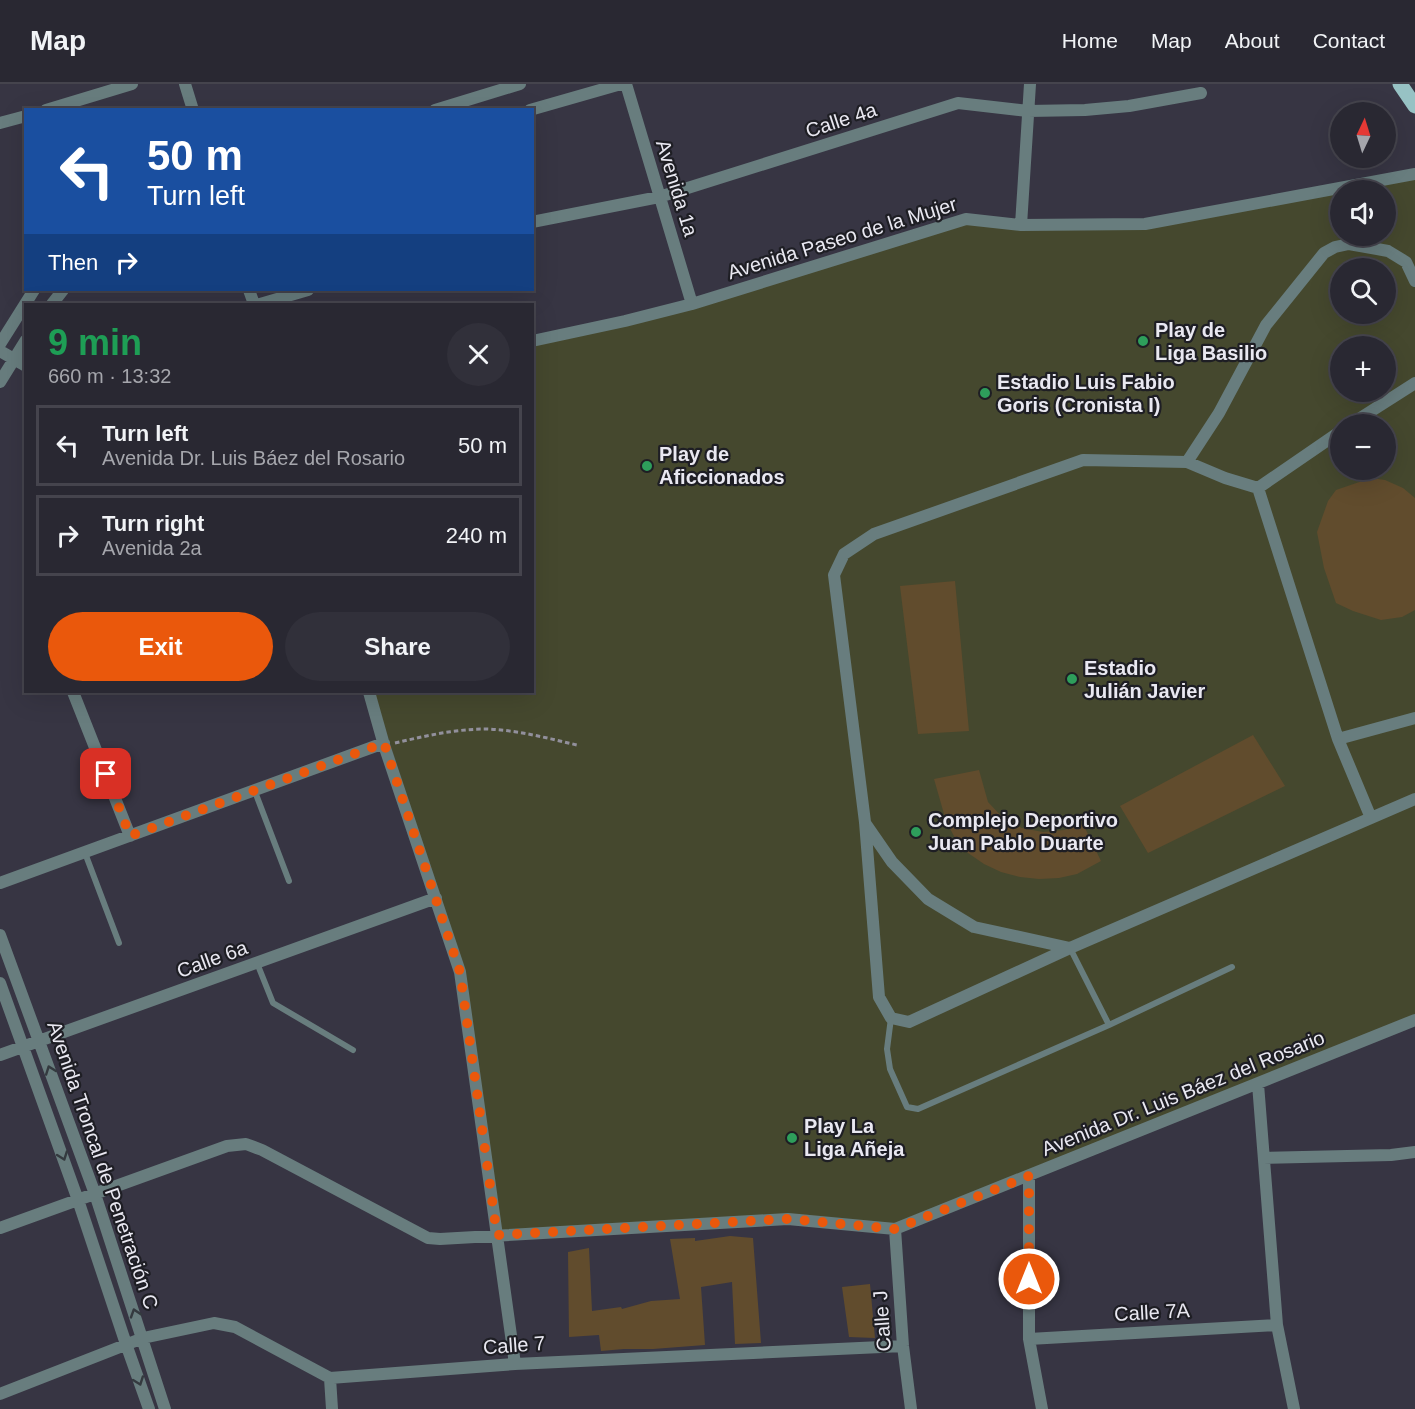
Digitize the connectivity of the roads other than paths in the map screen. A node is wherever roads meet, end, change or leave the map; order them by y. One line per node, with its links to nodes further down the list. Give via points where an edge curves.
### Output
1 (132, 84): 10 (street)
2 (185, 84): 11 (street)
3 (520, 84): 12 (street)
4 (621, 84): 13 (street)
5 (626, 84): 18 (street, Avenida 1a)
6 (1030, 84): 14 (street)
7 (1407, 88): 9 (main road)
8 (1201, 93): 14 (street, Calle 4a, via 1129,106)
9 (1415, 106)
10 (53, 108)
11 (192, 108)
12 (442, 108)
13 (534, 109)
14 (1028, 111): 18 (street, Calle 4a, via 958,103); 20 (street)
15 (24, 117): 16 (street)
16 (0, 123)
17 (1415, 174): 20 (street, Avenida Paseo de la Mujer, via 1145,224)
18 (659, 197): 19 (street, Calle 4a); 26 (street, Avenida 1a)
19 (534, 222)
20 (1021, 225): 26 (street, Avenida Paseo de la Mujer, via 966,219)
21 (1415, 280): 38 (street, via 1406,262 1388,251 1349,244 1324,253 1266,325 1219,413)
22 (62, 291): 24 (street)
23 (305, 291): 25 (street)
24 (53, 303)
25 (263, 303)
26 (692, 304): 29 (street, Avenida Paseo de la Mujer)
27 (24, 305): 28 (street)
28 (2, 337): 30 (street)
29 (534, 341)
30 (24, 344): 32 (street)
31 (0, 351): 32 (street)
32 (14, 359): 33 (street); 34 (street)
33 (24, 365)
34 (0, 382)
35 (1415, 383): 36 (street)
36 (1367, 414)
37 (1330, 439): 39 (street)
38 (1187, 462): 39 (street); 48 (street, via 1083,460 874,534 844,554 834,575)
39 (1258, 488): 43 (street)
40 (73, 693): 49 (street)
41 (369, 693): 44 (street)
42 (1415, 718): 43 (street)
43 (1338, 739): 47 (street)
44 (384, 744): 45 (street); 53 (street)
45 (254, 789): 49 (street); 51 (lane)
46 (1415, 799): 47 (street)
47 (1371, 818): 56 (street)
48 (865, 822): 56 (street, via 892,862 928,899 974,927); 60 (street, via 879,997)
49 (130, 836): 50 (street)
50 (85, 853): 52 (street); 55 (lane)
51 (289, 881)
52 (0, 883)
53 (436, 898): 57 (street, Calle 6a); 75 (street, via 460,972)
54 (0, 934): 63 (street, Avenida Troncal de Penetración C)
55 (119, 943)
56 (1070, 948): 60 (street, via 909,1022); 62 (lane)
57 (257, 963): 63 (street, Calle 6a); 65 (lane, via 273,1004)
58 (1232, 967): 62 (lane)
59 (0, 983): 64 (street, Avenida Troncal de Penetración C)
60 (891, 1018): 62 (lane, via 887,1049 890,1069 907,1107 912,1109)
61 (1415, 1020): 67 (street, Avenida Dr. Luis Báez del Rosario)
62 (1109, 1025)
63 (39, 1041): 64 (street, Calle 6a); 71 (street, Avenida Troncal de Penetración C, one-way to 63)
64 (23, 1047): 66 (street, Calle 6a); 72 (street, Avenida Troncal de Penetración C, one-way to 72)
65 (353, 1050)
66 (0, 1055)
67 (1258, 1084): 69 (street); 70 (street, Avenida Dr. Luis Báez del Rosario)
68 (1415, 1152): 69 (street)
69 (1264, 1158): 76 (street)
70 (1029, 1176): 74 (street, Avenida Dr. Luis Báez del Rosario); 78 (street)
71 (95, 1194): 72 (street, Avenida Dr. Luis Báez del Rosario); 75 (street, Avenida Dr. Luis Báez del Rosario, via 227,1146 246,1144 428,1238); 77 (street, Avenida Troncal de Penetración C, one-way to 71)
72 (78, 1200): 73 (street, Avenida Dr. Luis Báez del Rosario); 79 (street, Avenida Troncal de Penetración C)
73 (0, 1228)
74 (895, 1229): 75 (street, Avenida Dr. Luis Báez del Rosario, via 788,1219); 80 (street, Calle J)
75 (497, 1235): 81 (street)
76 (1277, 1325): 78 (street, Calle 7A); 89 (street)
77 (143, 1338): 79 (street); 82 (street, via 214,1323 235,1327); 85 (street, Avenida Troncal de Penetración C)
78 (1029, 1339): 88 (street)
79 (126, 1344): 83 (street); 84 (street, Avenida Troncal de Penetración C, one-way to 84)
80 (903, 1346): 81 (street, Calle 7); 87 (street, Calle J)
81 (515, 1364): 82 (street, Calle 7)
82 (330, 1378): 86 (street)
83 (0, 1394)
84 (149, 1409)
85 (165, 1409)
86 (332, 1409)
87 (910, 1409)
88 (1042, 1409)
89 (1294, 1409)

